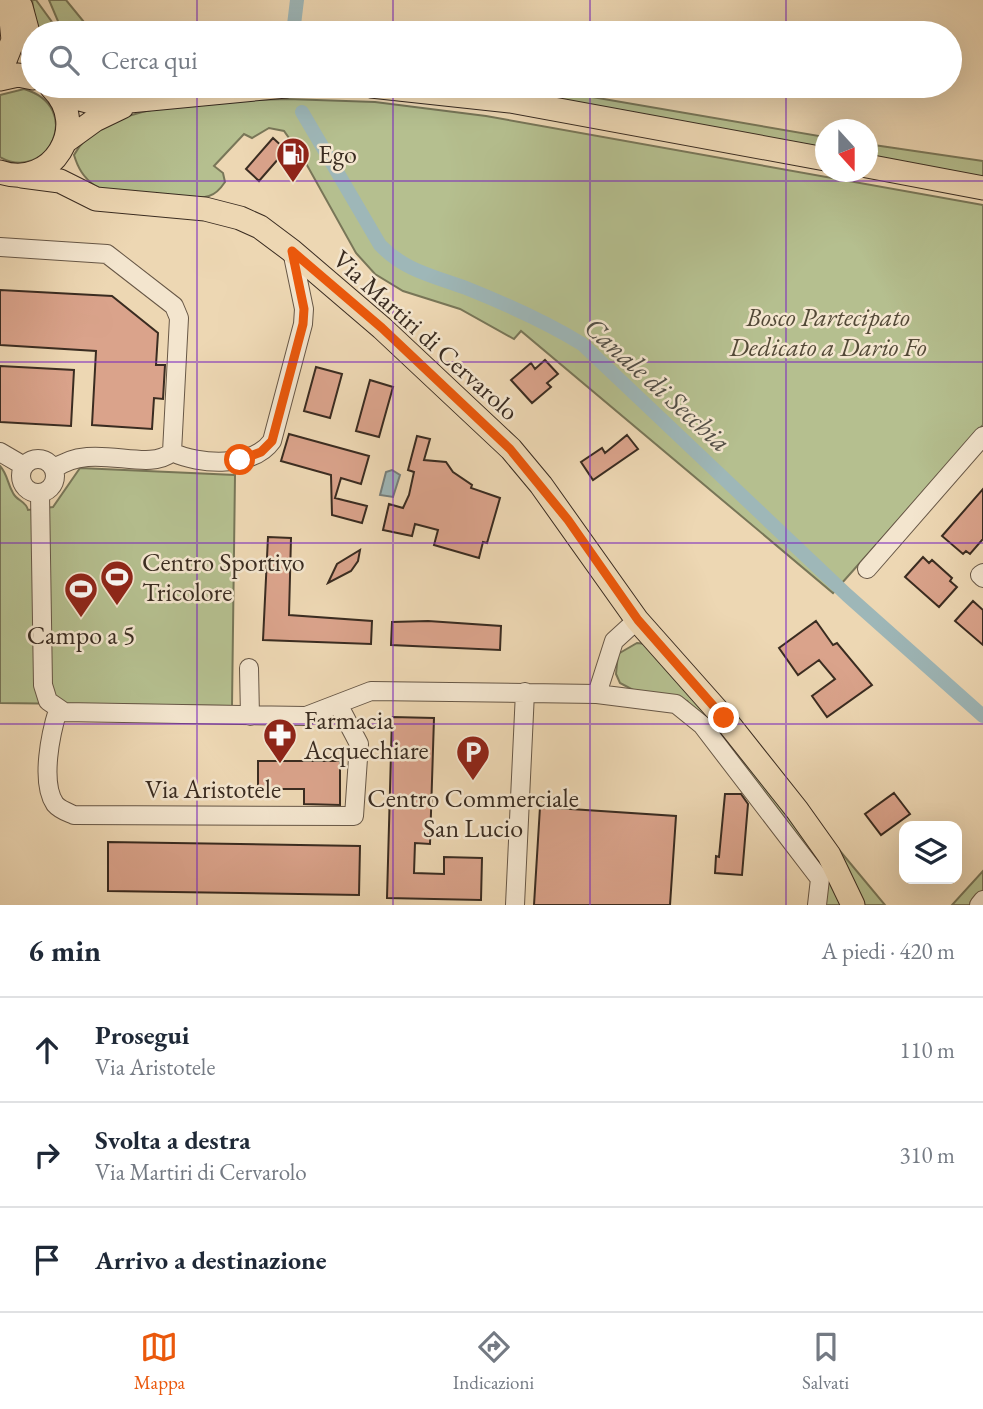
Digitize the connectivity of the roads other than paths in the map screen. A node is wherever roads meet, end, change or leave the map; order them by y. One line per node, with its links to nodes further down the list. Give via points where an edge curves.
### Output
1 (9, 0): 4 (main road, via 13,40)
2 (17, 0): 3 (main road)
3 (24, 21)
4 (0, 73)
5 (21, 76): 6 (main road)
6 (0, 79)
7 (57, 98): 12 (main road, via 68,116)
8 (80, 98): 11 (main road, via 98,104)
9 (164, 98): 11 (main road)
10 (482, 98): 13 (main road)
11 (134, 101): 12 (main road, via 95,120)
12 (65, 144): 15 (main road, via 51,164); 17 (main road, via 77,177)
13 (815, 157)
14 (878, 168): 16 (main road)
15 (11, 174): 17 (main road, Via Martiri di Cervarolo, via 50,178 87,196)
16 (983, 188)
17 (106, 199): 19 (main road, Via Martiri di Cervarolo, via 216,211 260,227)
18 (0, 247): 22 (street, via 107,254 174,306 179,318)
19 (292, 251): 22 (street, via 303,324 272,441 261,452 240,460 190,459); 27 (main road, Via Martiri di Cervarolo, via 382,328 510,449 568,520)
20 (983, 436): 26 (street)
21 (0, 452): 23 (street)
22 (172, 452): 24 (street, via 161,459 82,455)
23 (24, 466): 24 (street, via 32,459 43,459); 25 (street, via 22,482 29,491)
24 (54, 469): 25 (street, via 53,485)
25 (40, 493): 32 (street, via 43,685 48,701)
26 (867, 569)
27 (638, 620): 30 (street, via 614,641); 37 (main road, Via Martiri di Cervarolo, via 797,810 829,855)
28 (249, 668): 33 (street)
29 (524, 692): 30 (street); 31 (street, via 371,691); 35 (street)
30 (597, 694): 36 (street, via 676,704 687,710 820,879)
31 (338, 704): 32 (street, Via Aristotele, via 359,744 354,816 74,815 58,807 50,793 49,746); 33 (street, via 306,716)
32 (58, 710): 33 (street)
33 (250, 716)
34 (983, 900): 38 (street)
35 (515, 905)
36 (817, 905)
37 (853, 905)
38 (979, 905)

